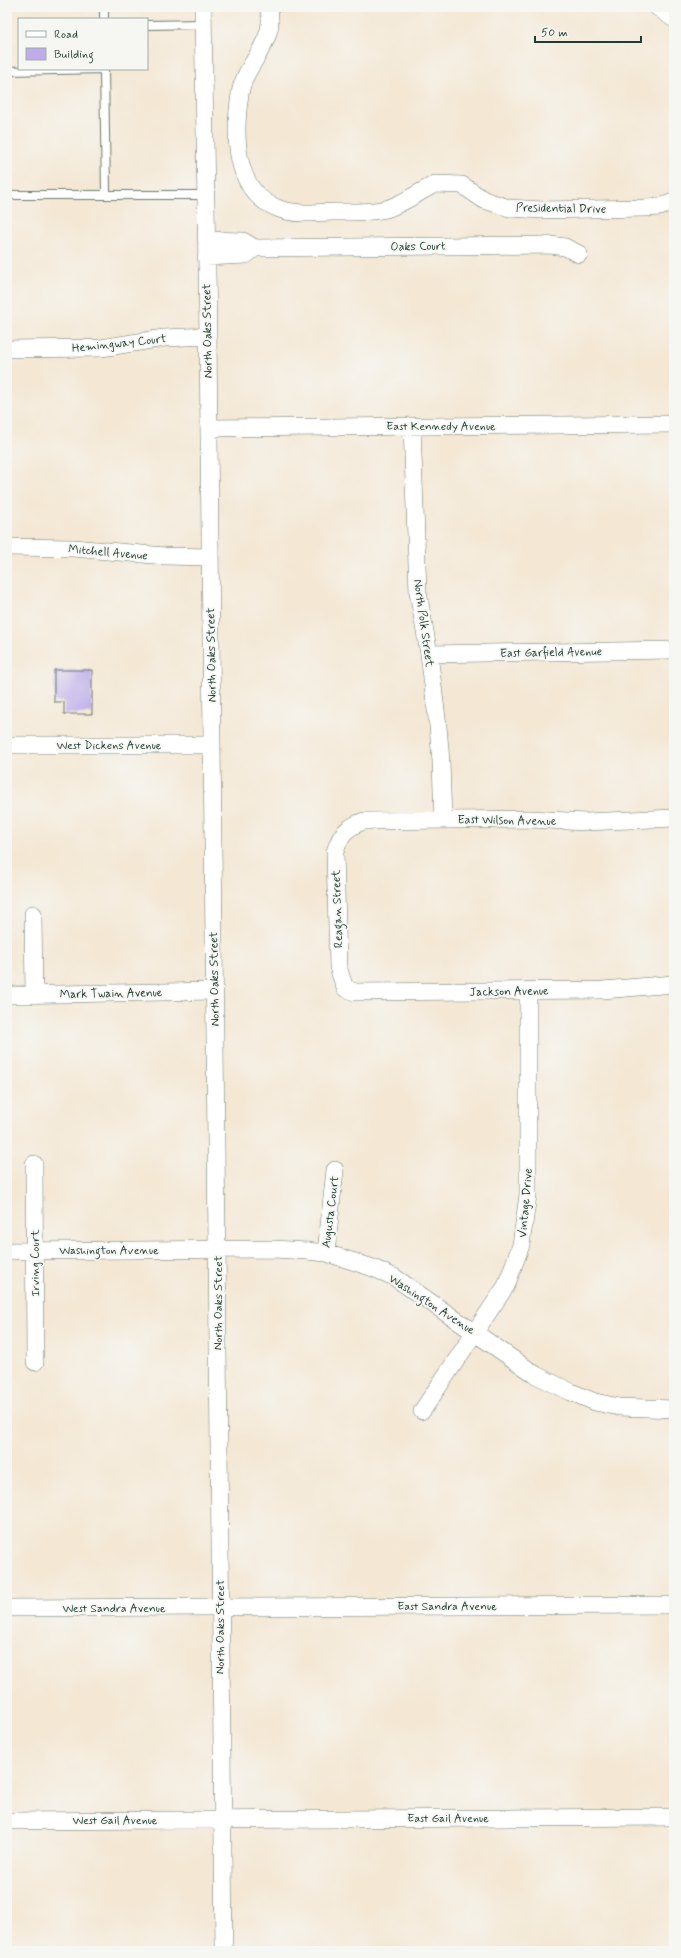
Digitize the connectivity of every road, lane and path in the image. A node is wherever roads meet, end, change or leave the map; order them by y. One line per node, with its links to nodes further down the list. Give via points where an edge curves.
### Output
1 (104, 7): 5 (lane)
2 (203, 7): 7 (street, North Oaks Street)
3 (268, 7): 15 (street, Presidential Drive, via 268,38 244,78 240,93 239,157 254,193 278,208 306,213 375,211 387,209 435,184 443,183 462,184 484,200 496,205 523,209 645,208 660,207)
4 (657, 7): 6 (street)
5 (104, 18)
6 (674, 19)
7 (203, 24): 8 (lane); 14 (street, North Oaks Street)
8 (148, 25)
9 (56, 70): 11 (lane)
10 (104, 70): 12 (lane)
11 (7, 71)
12 (106, 194): 13 (lane); 14 (lane)
13 (7, 195)
14 (205, 195): 16 (street, North Oaks Street)
15 (674, 202)
16 (206, 240): 17 (street, Oaks Court, via 243,241); 19 (street, North Oaks Street)
17 (254, 248): 18 (street, Oaks Court, via 550,245 565,247); 19 (street, Oaks Court, via 246,255)
18 (579, 254)
19 (206, 257): 20 (street, North Oaks Street)
20 (208, 336): 21 (street, Hemingway Court, via 164,338 95,348); 24 (street, North Oaks Street)
21 (7, 349)
22 (674, 424): 23 (street, East Kennedy Avenue)
23 (412, 426): 24 (street, East Kennedy Avenue); 28 (street, North Polk Street, via 418,592)
24 (209, 428): 26 (street, North Oaks Street)
25 (7, 547): 26 (street, Mitchell Avenue, via 73,548)
26 (210, 557): 29 (street, North Oaks Street)
27 (674, 650): 28 (street, East Garfield Avenue)
28 (429, 654): 32 (street, North Polk Street, via 442,761)
29 (211, 745): 30 (street, West Dickens Avenue); 37 (street, North Oaks Street)
30 (7, 746)
31 (674, 818): 32 (street, East Wilson Avenue, via 586,822 530,818)
32 (443, 820): 33 (street, East Wilson Avenue, via 364,821 352,825)
33 (344, 832): 36 (street, Reagan Street, via 335,852 338,967)
34 (33, 914): 40 (street)
35 (674, 984): 38 (street, Jackson Avenue, via 603,990)
36 (345, 988): 38 (street, Jackson Avenue, via 367,993)
37 (215, 992): 40 (street, Mark Twain Avenue); 44 (street, North Oaks Street)
38 (528, 992): 47 (street, Vintage Drive, via 529,1169 526,1222 506,1286)
39 (7, 995): 40 (street, Mark Twain Avenue)
40 (34, 995)
41 (34, 1164): 43 (street, Irving Court)
42 (335, 1170): 46 (street, Augusta Court)
43 (35, 1250): 44 (street, Washington Avenue); 45 (street, Washington Avenue); 48 (street, Irving Court)
44 (218, 1250): 46 (street, Washington Avenue, via 274,1249); 52 (street, North Oaks Street)
45 (7, 1251)
46 (326, 1253): 47 (street, Washington Avenue, via 394,1277)
47 (476, 1332): 49 (street, Washington Avenue, via 536,1375 596,1402 619,1407); 50 (street, Vintage Drive)
48 (35, 1362)
49 (674, 1409)
50 (422, 1411)
51 (674, 1605): 52 (street, East Sandra Avenue)
52 (220, 1607): 53 (street, West Sandra Avenue); 55 (street, North Oaks Street)
53 (7, 1608)
54 (674, 1816): 55 (street, East Gail Avenue)
55 (222, 1820): 56 (street, West Gail Avenue); 57 (street, North Oaks Street)
56 (7, 1821)
57 (224, 1951)

